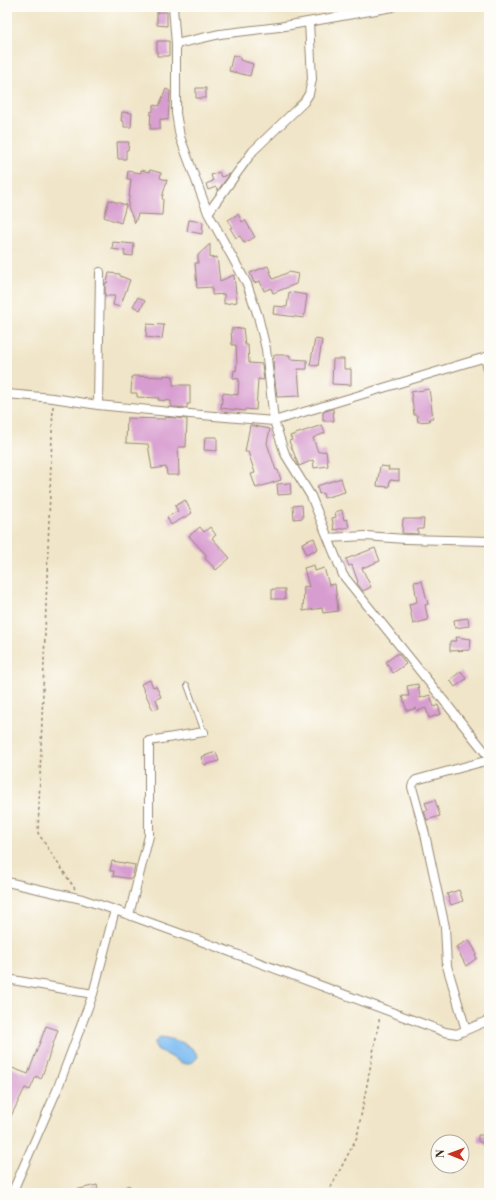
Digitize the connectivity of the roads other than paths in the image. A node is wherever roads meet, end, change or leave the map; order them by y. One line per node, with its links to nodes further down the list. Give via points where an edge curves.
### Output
1 (173, 7): 4 (street)
2 (393, 7): 3 (street)
3 (310, 22): 4 (street, via 220,34); 5 (street, via 312,79 304,102 253,151)
4 (176, 44): 5 (street, via 176,113 180,137)
5 (208, 213): 11 (street, via 247,284 258,316 266,349)
6 (100, 272): 10 (street)
7 (487, 357): 8 (street); 11 (street)
8 (489, 373)
9 (7, 394): 10 (street, via 53,398)
10 (98, 406): 11 (street)
11 (274, 421): 12 (street, via 285,454 311,496)
12 (328, 538): 13 (street, via 366,536); 16 (street, via 343,575)
13 (489, 541)
14 (187, 685): 15 (lane)
15 (204, 732): 20 (street, via 149,741 150,836)
16 (489, 757)
17 (489, 760): 24 (street, via 416,780 412,787 445,927 447,966)
18 (7, 882): 19 (street, via 82,899)
19 (115, 910): 20 (street); 22 (street)
20 (129, 915): 24 (street, via 445,1032 457,1034)
21 (7, 979): 22 (street)
22 (93, 994): 25 (street, via 57,1090)
23 (489, 1020): 24 (street)
24 (466, 1030)
25 (12, 1193)

